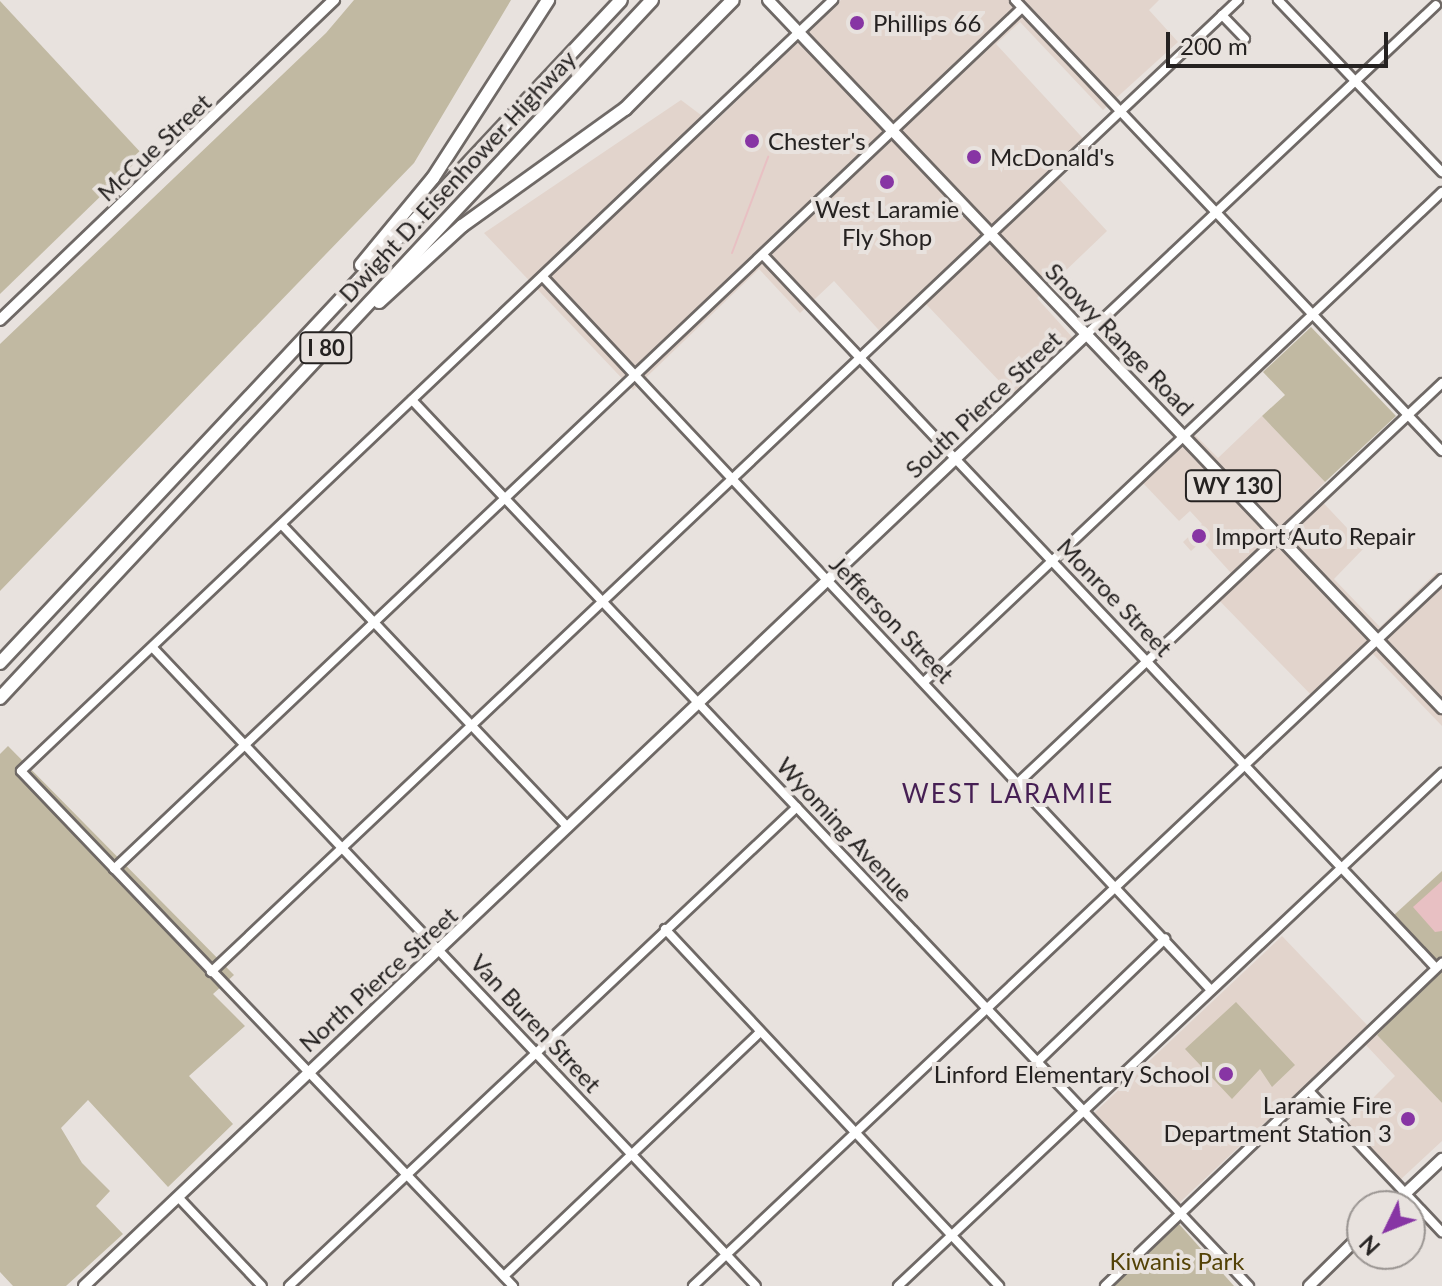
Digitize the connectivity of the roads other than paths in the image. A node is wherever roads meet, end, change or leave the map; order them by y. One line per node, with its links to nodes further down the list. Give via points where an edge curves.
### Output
1 (334, 0): 26 (main road, McCue Street)
2 (548, 0): 32 (highway, via 433,178)
3 (621, 0): 32 (highway, Dwight D. Eisenhower Highway / I 80)
4 (652, 0): 30 (highway, Dwight D. Eisenhower Highway / I 80)
5 (733, 0): 30 (highway, via 625,109 462,226)
6 (768, 0): 14 (main road, Snowy Range Road / WY 130)
7 (833, 0): 14 (street)
8 (1015, 0): 12 (street)
9 (1238, 0): 13 (street)
10 (1278, 0): 16 (street)
11 (1437, 5): 16 (street, South Pierce Street)
12 (1022, 8): 17 (street); 18 (street)
13 (1222, 15): 15 (street); 17 (street)
14 (799, 32): 18 (main road, Snowy Range Road / WY 130); 24 (street)
15 (1245, 39)
16 (1355, 81): 19 (street); 21 (street, South Pierce Street)
17 (1119, 111): 21 (street); 22 (street)
18 (893, 132): 22 (main road, Snowy Range Road / WY 130); 23 (street)
19 (1442, 172)
20 (1442, 192): 25 (street)
21 (1215, 212): 25 (street); 27 (street, South Pierce Street)
22 (991, 233): 27 (main road, Snowy Range Road / WY 130); 28 (street)
23 (763, 255): 28 (street, Monroe Street); 29 (street)
24 (543, 277): 29 (street, Jefferson Street); 33 (street)
25 (1311, 315): 34 (street); 35 (street)
26 (0, 320)
27 (1088, 333): 35 (main road, Snowy Range Road / WY 130); 37 (main road, South Pierce Street)
28 (858, 357): 37 (street, Monroe Street); 38 (street)
29 (634, 374): 38 (street, Jefferson Street); 39 (street)
30 (301, 375): 52 (highway, Dwight D. Eisenhower Highway / I 80)
31 (1442, 383): 34 (street)
32 (254, 389): 50 (highway, Dwight D. Eisenhower Highway / I 80)
33 (412, 400): 39 (street, Wyoming Avenue); 40 (street)
34 (1408, 415): 36 (street); 41 (street)
35 (1184, 435): 41 (main road, Snowy Range Road / WY 130); 42 (street)
36 (1442, 451)
37 (955, 458): 42 (street, Monroe Street); 43 (main road, South Pierce Street)
38 (731, 479): 43 (street, Jefferson Street); 45 (street)
39 (502, 497): 45 (street, Wyoming Avenue); 46 (street)
40 (282, 525): 46 (street); 48 (street)
41 (1280, 537): 47 (main road, Snowy Range Road / WY 130); 49 (street)
42 (1051, 559): 49 (street, Monroe Street); 51 (street)
43 (826, 579): 51 (street, Jefferson Street); 53 (main road, South Pierce Street)
44 (1442, 579): 47 (street)
45 (602, 601): 53 (street, Wyoming Avenue); 55 (street)
46 (374, 625): 55 (street); 56 (street)
47 (1378, 640): 54 (main road, Snowy Range Road / WY 130); 57 (street)
48 (154, 649): 56 (street, Van Buren Street); 64 (street, via 21,771)
49 (1148, 661): 57 (street, Monroe Street); 59 (street)
50 (0, 663)
51 (924, 682): 59 (street, Jefferson Street)
52 (0, 698)
53 (699, 703): 60 (street, Wyoming Avenue); 61 (main road, North Pierce Street)
54 (1442, 708)
55 (471, 724): 61 (street); 62 (street)
56 (246, 746): 62 (street, Van Buren Street); 64 (street)
57 (1247, 763): 63 (street, Monroe Street); 65 (street)
58 (1442, 773): 63 (street)
59 (1020, 781): 65 (street, Jefferson Street)
60 (797, 807): 66 (street); 72 (street, Wyoming Avenue)
61 (568, 827): 68 (main road, North Pierce Street)
62 (342, 847): 68 (street, Van Buren Street); 70 (street)
63 (1343, 867): 69 (street, Monroe Street); 71 (street)
64 (114, 869): 70 (street)
65 (1117, 887): 67 (street, Jefferson Street); 72 (street)
66 (665, 929): 73 (street); 74 (street)
67 (1165, 939): 71 (street, Jefferson Street); 75 (street)
68 (440, 951): 74 (street, Van Buren Street); 76 (main road, North Pierce Street)
69 (1439, 965): 77 (street)
70 (211, 972): 76 (street)
71 (1211, 990): 78 (street)
72 (988, 1007): 75 (street, Wyoming Avenue); 79 (street)
73 (760, 1032): 79 (street); 80 (street)
74 (537, 1053): 80 (street, Van Buren Street); 82 (street)
75 (1037, 1062): 78 (street, Wyoming Avenue)
76 (306, 1072): 82 (street); 85 (main road, North Pierce Street)
77 (1309, 1091): 83 (street); 86 (street)
78 (1085, 1114): 86 (street, Wyoming Avenue); 89 (street)
79 (857, 1134): 89 (street); 91 (street)
80 (631, 1155): 91 (street, Van Buren Street); 92 (street)
81 (1442, 1159): 84 (main road)
82 (405, 1175): 92 (street); 95 (street)
83 (1401, 1190)
84 (1409, 1190)
85 (178, 1197): 93 (main road, North Pierce Street); 94 (street)
86 (1178, 1216): 101 (street); 102 (street, Wyoming Avenue)
87 (1426, 1216): 88 (street)
88 (1442, 1232)
89 (953, 1236): 99 (street); 100 (street)
90 (1346, 1250): 103 (main road)
91 (726, 1254): 97 (street); 98 (street, Van Buren Street)
92 (504, 1276): 96 (street)
93 (84, 1286)
94 (262, 1286)
95 (289, 1286)
96 (513, 1286)
97 (693, 1286)
98 (756, 1286)
99 (898, 1286)
100 (999, 1286)
101 (1105, 1286)
102 (1249, 1286)
103 (1309, 1286)

